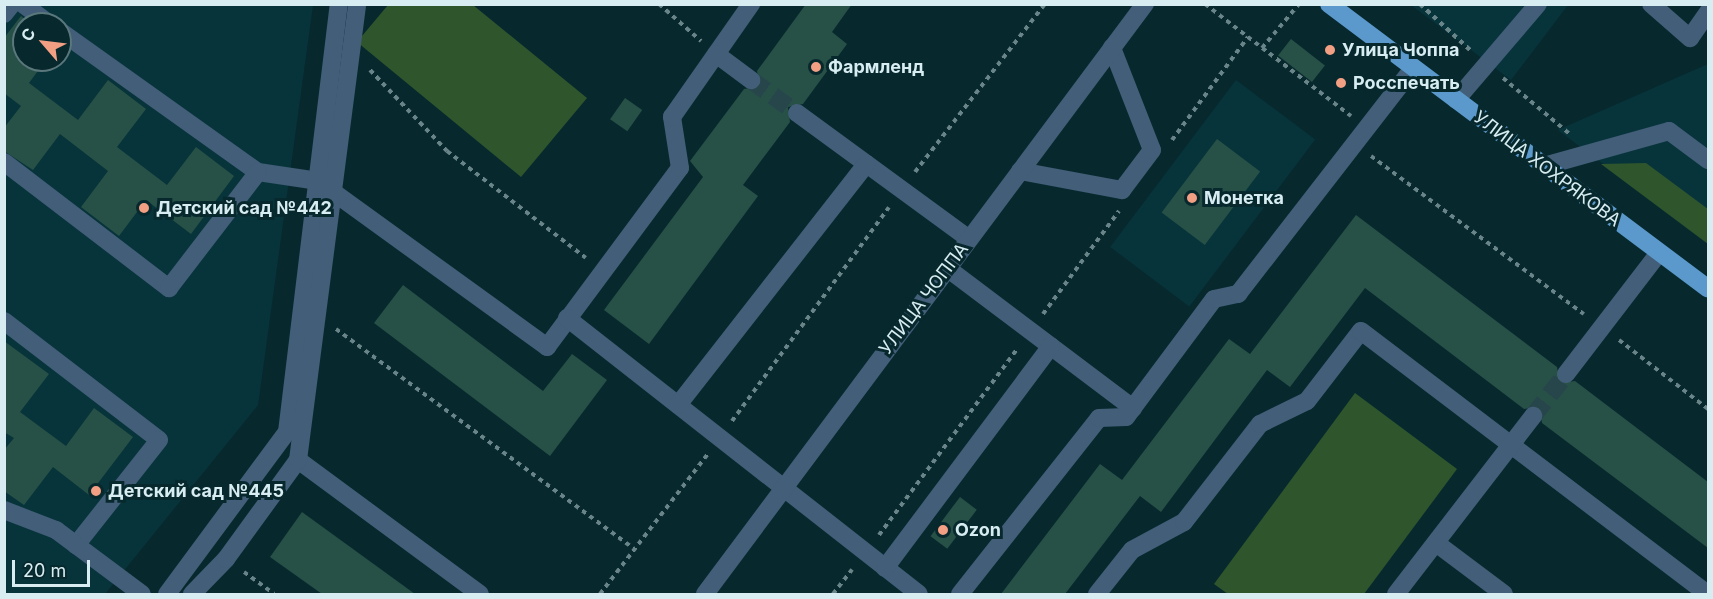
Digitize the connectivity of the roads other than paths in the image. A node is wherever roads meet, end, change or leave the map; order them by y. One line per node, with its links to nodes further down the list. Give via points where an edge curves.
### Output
1 (12, 4): 10 (street)
2 (339, 4): 24 (street)
3 (357, 4): 24 (street)
4 (751, 4): 13 (street)
5 (1145, 4): 12 (street, УЛИЦА ЧОППА)
6 (1329, 4): 14 (main road, УЛИЦА ХОХРЯКОВА)
7 (1538, 4): 16 (street, via 1482,61)
8 (1651, 4): 9 (street, via 1690,38)
9 (1708, 12)
10 (4, 14)
11 (72, 40): 23 (street)
12 (1112, 48): 22 (street, УЛИЦА ЧОППА); 22 (street, via 1152,150 1122,190)
13 (716, 54): 15 (street); 29 (street, via 672,117 680,168)
14 (1413, 68): 16 (main road, УЛИЦА ХОХРЯКОВА); 34 (street, via 1238,294 1214,299)
15 (751, 80)
16 (1456, 100): 21 (main road, УЛИЦА ХОХРЯКОВА)
17 (796, 113): 20 (street)
18 (1708, 160): 21 (street, via 1669,131)
19 (4, 162): 23 (street, via 169,288)
20 (866, 164): 25 (street); 33 (street)
21 (1544, 166): 26 (main road, УЛИЦА ХОХРЯКОВА)
22 (1020, 171): 25 (street, УЛИЦА ЧОППА)
23 (258, 172): 24 (street)
24 (325, 186): 29 (street, via 547,347); 37 (street, via 316,314); 44 (street, via 287,432)
25 (969, 239): 27 (street, УЛИЦА ЧОППА)
26 (1659, 253): 28 (main road, УЛИЦА ХОХРЯКОВА); 32 (street)
27 (947, 268): 31 (street); 38 (street, УЛИЦА ЧОППА)
28 (1708, 289)
29 (567, 318): 33 (street)
30 (4, 321): 41 (street, via 159,440)
31 (1051, 346): 34 (street); 42 (street)
32 (1566, 374)
33 (678, 405): 38 (street)
34 (1133, 408): 49 (street, via 1126,417 1099,418)
35 (1533, 416): 36 (street)
36 (1511, 446): 40 (street); 50 (street, via 1361,331 1307,401 1260,424 1184,522 1132,550); 53 (street)
37 (298, 460): 45 (street, via 226,559); 46 (street)
38 (783, 488): 42 (street); 47 (street, УЛИЦА ЧОППА)
39 (4, 510): 41 (street, via 56,530)
40 (1436, 543): 51 (street); 52 (street)
41 (76, 545): 43 (street)
42 (885, 568): 48 (street)
43 (142, 594)
44 (167, 594)
45 (192, 594)
46 (480, 594)
47 (705, 594)
48 (919, 594)
49 (960, 594)
50 (1097, 594)
51 (1396, 594)
52 (1504, 594)
53 (1707, 594)

